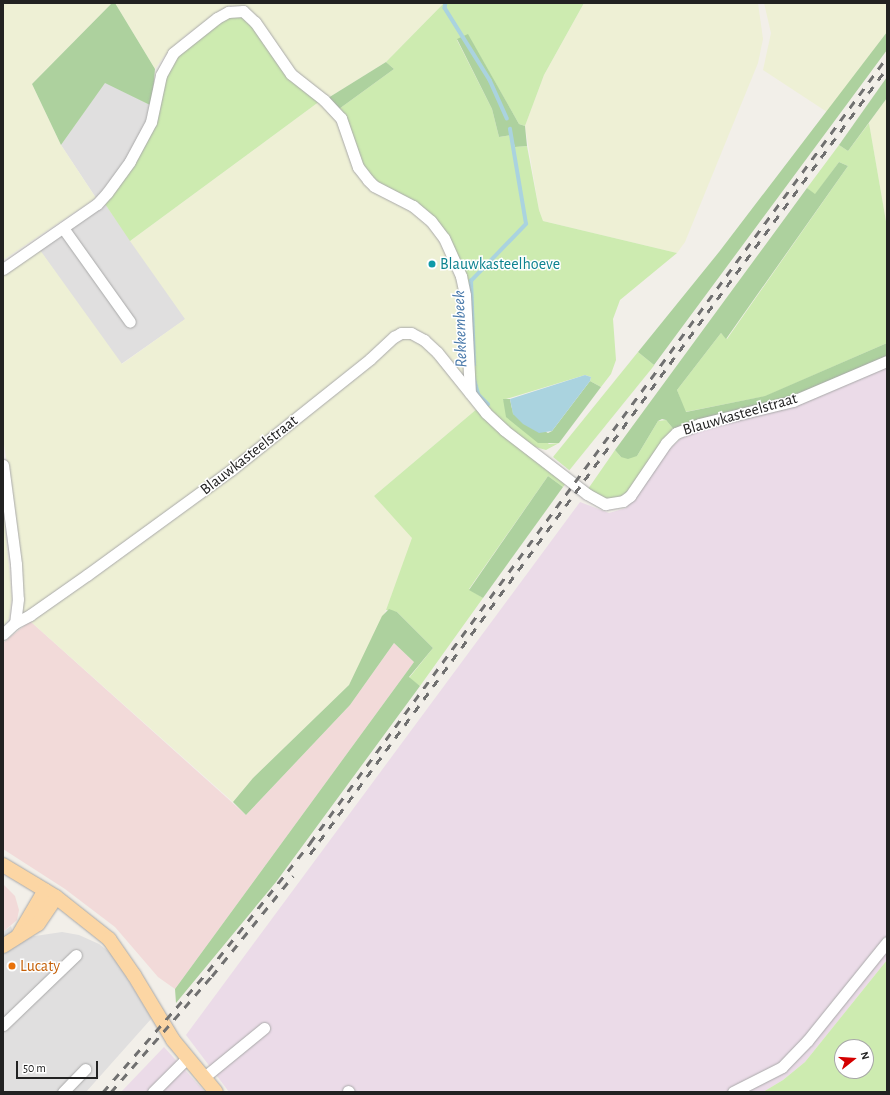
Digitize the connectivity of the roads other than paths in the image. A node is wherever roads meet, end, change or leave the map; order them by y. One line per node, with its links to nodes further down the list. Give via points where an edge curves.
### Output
1 (63, 228): 2 (street); 3 (street); 5 (street, via 97,204 130,161 151,122 161,75 173,52 217,18 228,12 242,11 255,22 291,74 324,100 341,118 358,167 368,180 374,186 413,206 431,221 444,238 461,276 466,295)
2 (3, 269)
3 (130, 322)
4 (887, 361): 5 (street, Blauwkasteelstraat, via 793,400 699,424 676,433 666,443 630,496 611,504 599,502 587,494 504,430)
5 (470, 393): 7 (street, Blauwkasteelstraat, via 424,340 411,333 394,337 231,470 87,575 30,615)
6 (3, 465): 7 (street, via 16,564 18,599)
7 (14, 623): 8 (street, Blauwkasteelstraat)
8 (3, 634)
9 (3, 865): 10 (main road)
10 (51, 893): 12 (main road, via 38,924); 16 (main road, via 119,950 163,1024)
11 (887, 942): 22 (street, via 808,1040 782,1067)
12 (3, 946)
13 (76, 955): 14 (street)
14 (3, 1025)
15 (264, 1028): 18 (street)
16 (188, 1058): 18 (main road); 20 (street)
17 (85, 1069): 19 (street)
18 (203, 1078): 21 (main road)
19 (63, 1092)
20 (153, 1092)
21 (216, 1092)
22 (733, 1092)

